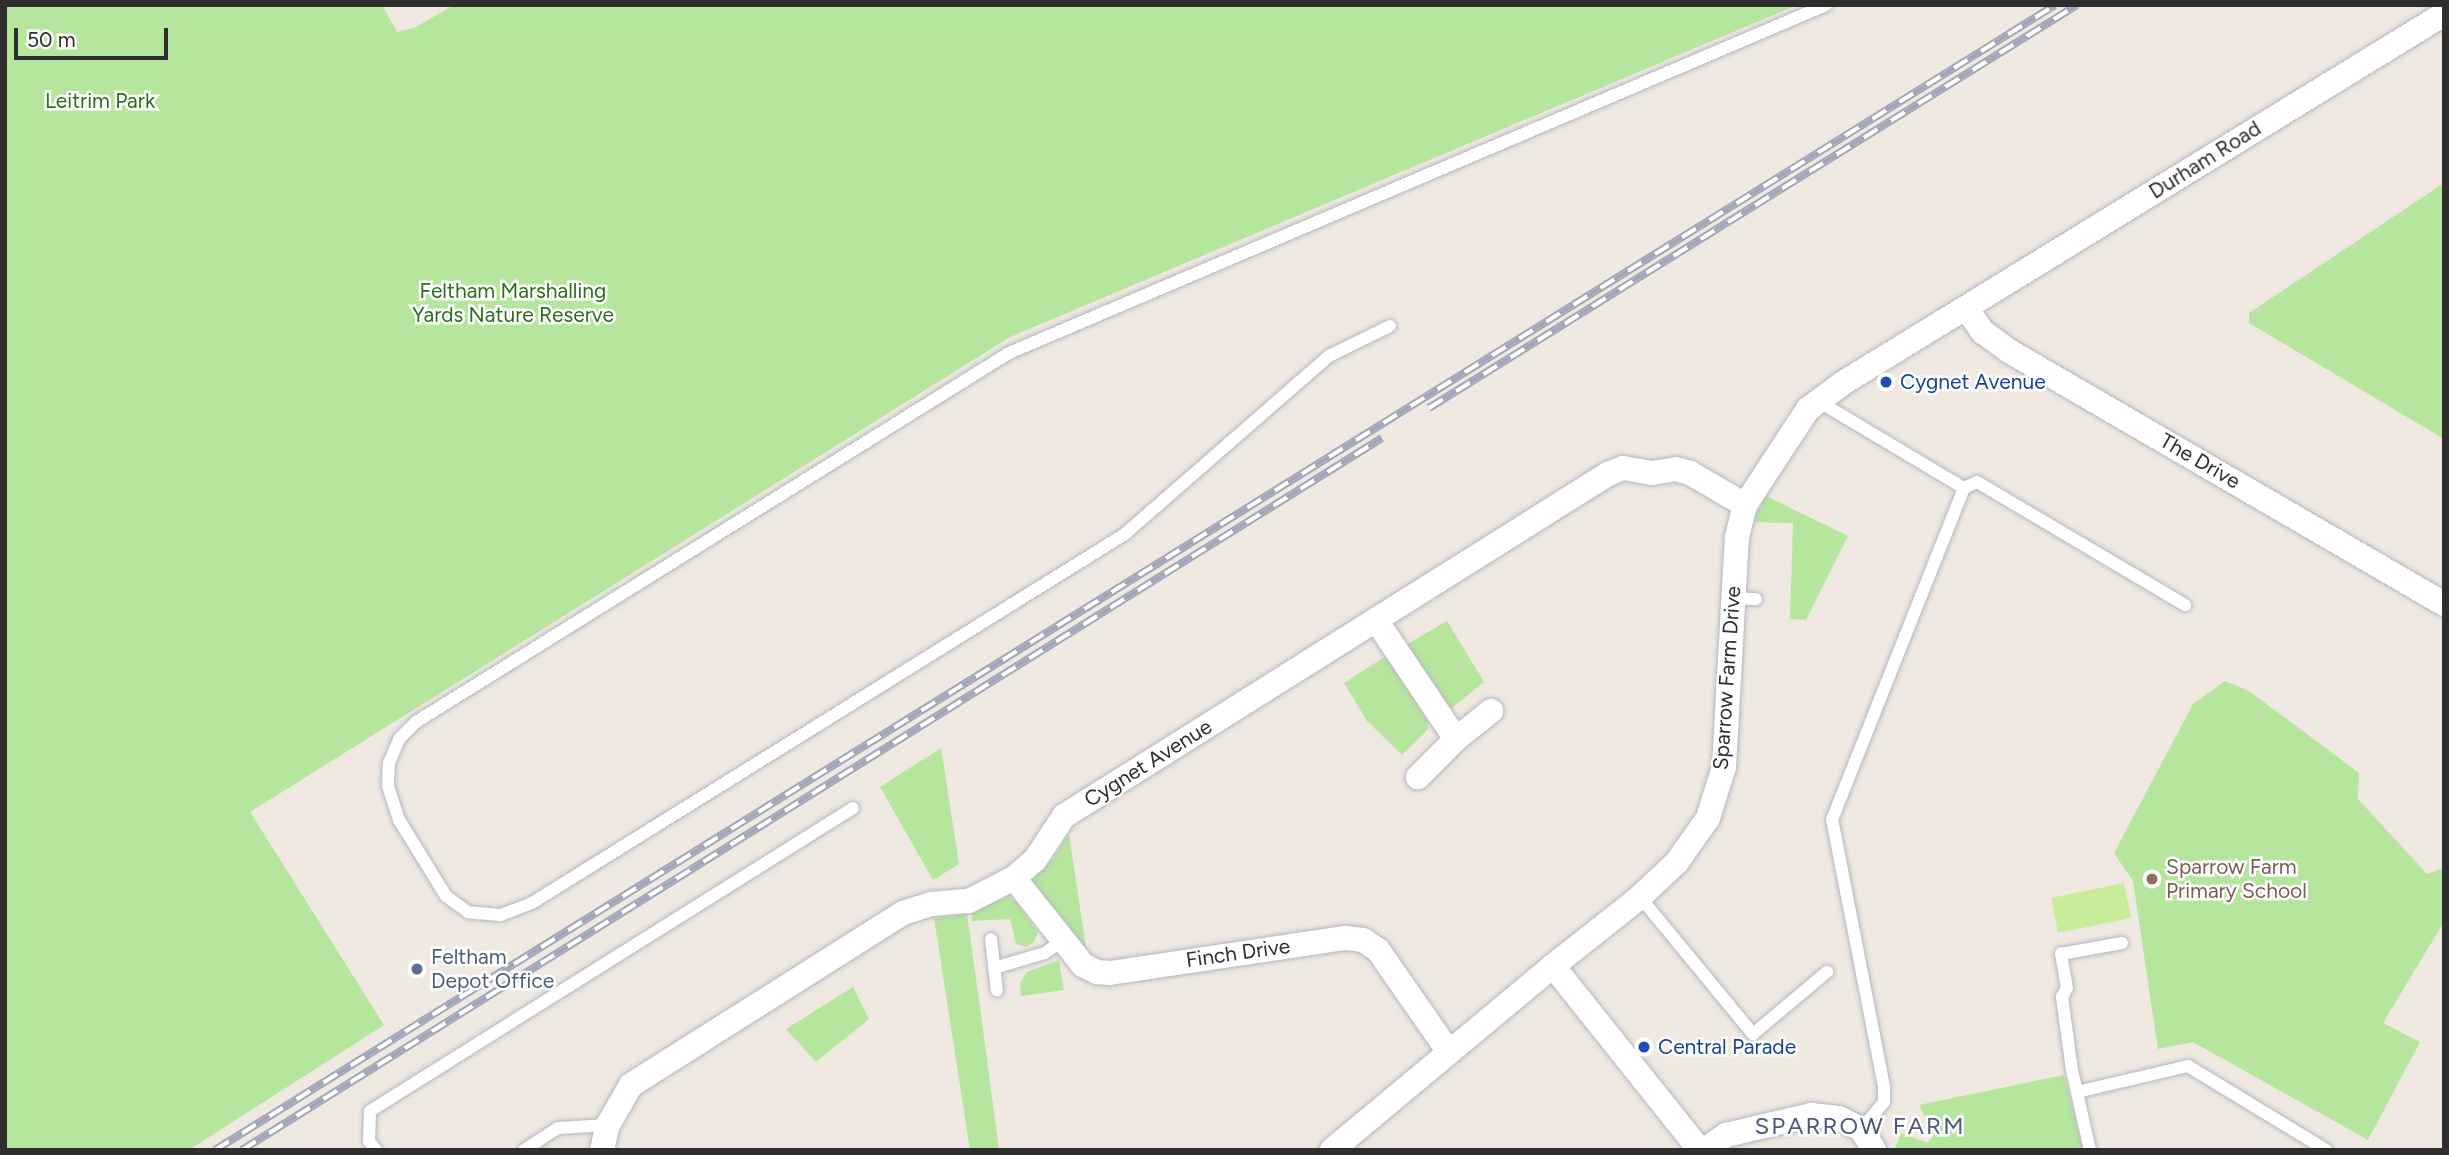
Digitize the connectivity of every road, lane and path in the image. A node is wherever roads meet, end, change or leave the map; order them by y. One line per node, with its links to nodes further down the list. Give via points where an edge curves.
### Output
1 (1826, 5): 4 (lane, via 1009,353 416,722 399,739 389,763 388,786 399,820 446,896 468,912 500,915 532,903 1125,534 1329,356)
2 (2444, 14): 3 (street, Durham Road)
3 (1966, 308): 5 (street, Sparrow Farm Drive); 8 (street, The Drive, via 1983,332 2009,351)
4 (1390, 326)
5 (1818, 401): 6 (lane); 7 (street, Sparrow Farm Drive, via 1798,420)
6 (1964, 488): 9 (lane, via 1977,482); 27 (lane, via 1832,819 1884,1087 1884,1102)
7 (1745, 505): 10 (street, Cygnet Avenue, via 1690,473 1623,468); 16 (street, Sparrow Farm Drive, via 1737,537 1745,598 1724,767 1709,818 1677,862)
8 (2444, 604)
9 (2185, 605)
10 (1376, 620): 12 (street); 15 (street, Cygnet Avenue, via 1065,816 1035,860)
11 (1491, 711): 12 (street)
12 (1456, 739): 13 (street)
13 (1418, 777)
14 (853, 808): 28 (lane, via 370,1111 369,1141)
15 (1014, 878): 18 (street, Finch Drive); 26 (street, Cygnet Avenue, via 969,901 931,904 903,913 631,1085)
16 (1640, 897): 20 (street, Sparrow Farm Drive); 22 (lane, via 1753,1034)
17 (991, 939): 21 (lane)
18 (1063, 940): 21 (lane, via 1045,953); 24 (street, Finch Drive, via 1083,965 1110,973 1345,938 1363,940 1378,950)
19 (2122, 943): 25 (lane, via 2061,954 2067,988 2062,997)
20 (1553, 966): 24 (street, Sparrow Farm Drive); 32 (street)
21 (995, 968): 23 (lane)
22 (1827, 972)
23 (997, 991)
24 (1449, 1052): 31 (street, Sparrow Farm Drive)
25 (2077, 1092): 33 (lane); 34 (lane, via 2188,1066)
26 (608, 1125): 29 (lane, via 558,1128); 30 (street, Cygnet Avenue)
27 (1867, 1139): 32 (street, via 1839,1118 1811,1115 1726,1135)
28 (376, 1150)
29 (524, 1150)
30 (602, 1150)
31 (1332, 1150)
32 (1702, 1150)
33 (2090, 1150)
34 (2326, 1150)

